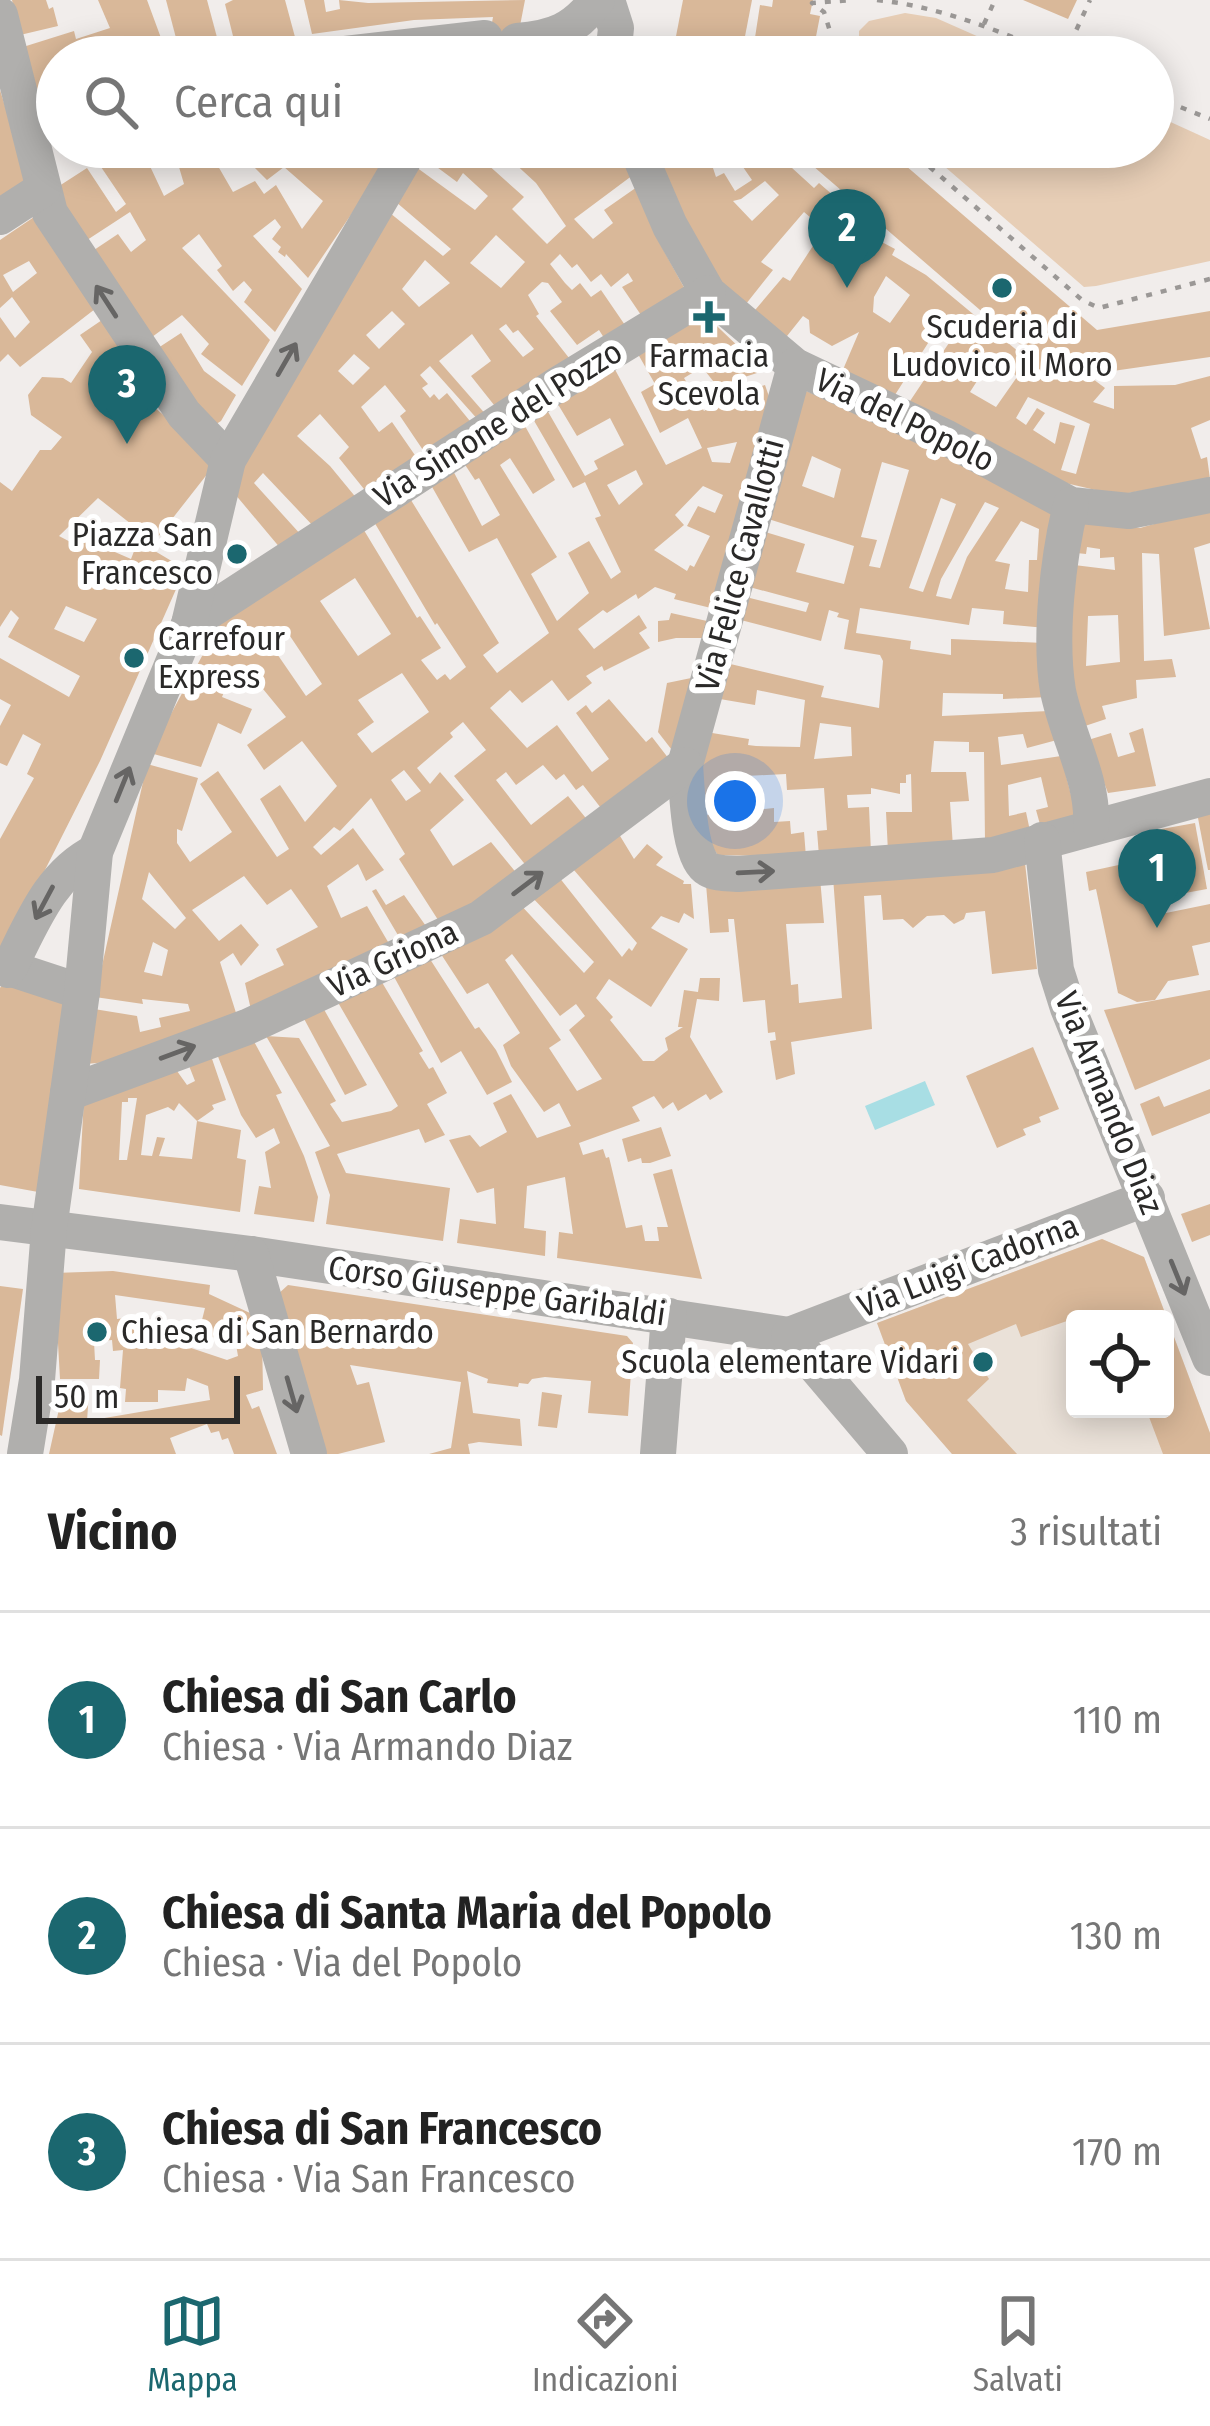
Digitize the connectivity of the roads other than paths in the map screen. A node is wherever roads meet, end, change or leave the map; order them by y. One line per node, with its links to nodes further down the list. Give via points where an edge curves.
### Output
1 (597, 0): 4 (street, via 571,28)
2 (607, 0): 5 (street)
3 (0, 15): 6 (street)
4 (550, 36)
5 (615, 36)
6 (5, 60): 7 (street)
7 (36, 139)
8 (43, 168): 12 (street)
9 (46, 168): 15 (street, one-way to 9, via 50,213)
10 (399, 168): 15 (street, one-way to 10)
11 (645, 168): 13 (street, Via del Popolo)
12 (0, 217)
13 (708, 293): 14 (street, Via del Popolo); 18 (street, Via Simone del Pozzo)
14 (795, 366): 17 (street, Via del Popolo); 19 (street, Via Felice Cavallotti)
15 (225, 472): 18 (street)
16 (1210, 495): 17 (street, Via del Popolo, via 1129,511)
17 (1072, 505): 21 (street, via 1062,556 1058,686 1093,803)
18 (189, 624): 23 (street, one-way to 18)
19 (685, 764): 22 (street, one-way to 22, via 699,862 710,872 900,864 993,855); 26 (street, Via Griona, one-way to 19, via 247,1027 481,918)
20 (1210, 796): 21 (street)
21 (1091, 826): 22 (street)
22 (1042, 840): 27 (street, Via Armando Diaz, via 1056,970)
23 (95, 852): 24 (street, one-way to 24, via 56,881); 25 (street)
24 (4, 968): 25 (street)
25 (82, 992): 26 (street)
26 (68, 1093): 29 (street)
27 (1147, 1198): 32 (street, Via Luigi Cadorna); 33 (street, Via Armando Diaz, one-way to 33)
28 (0, 1222): 29 (street, Corso Giuseppe Garibaldi)
29 (49, 1229): 30 (street, Corso Giuseppe Garibaldi); 34 (street)
30 (251, 1254): 31 (street, Corso Giuseppe Garibaldi); 35 (street, one-way to 35)
31 (669, 1316): 32 (street, Corso Giuseppe Garibaldi); 36 (street)
32 (789, 1335): 37 (street)
33 (1210, 1358)
34 (25, 1454)
35 (310, 1454)
36 (658, 1454)
37 (890, 1454)

